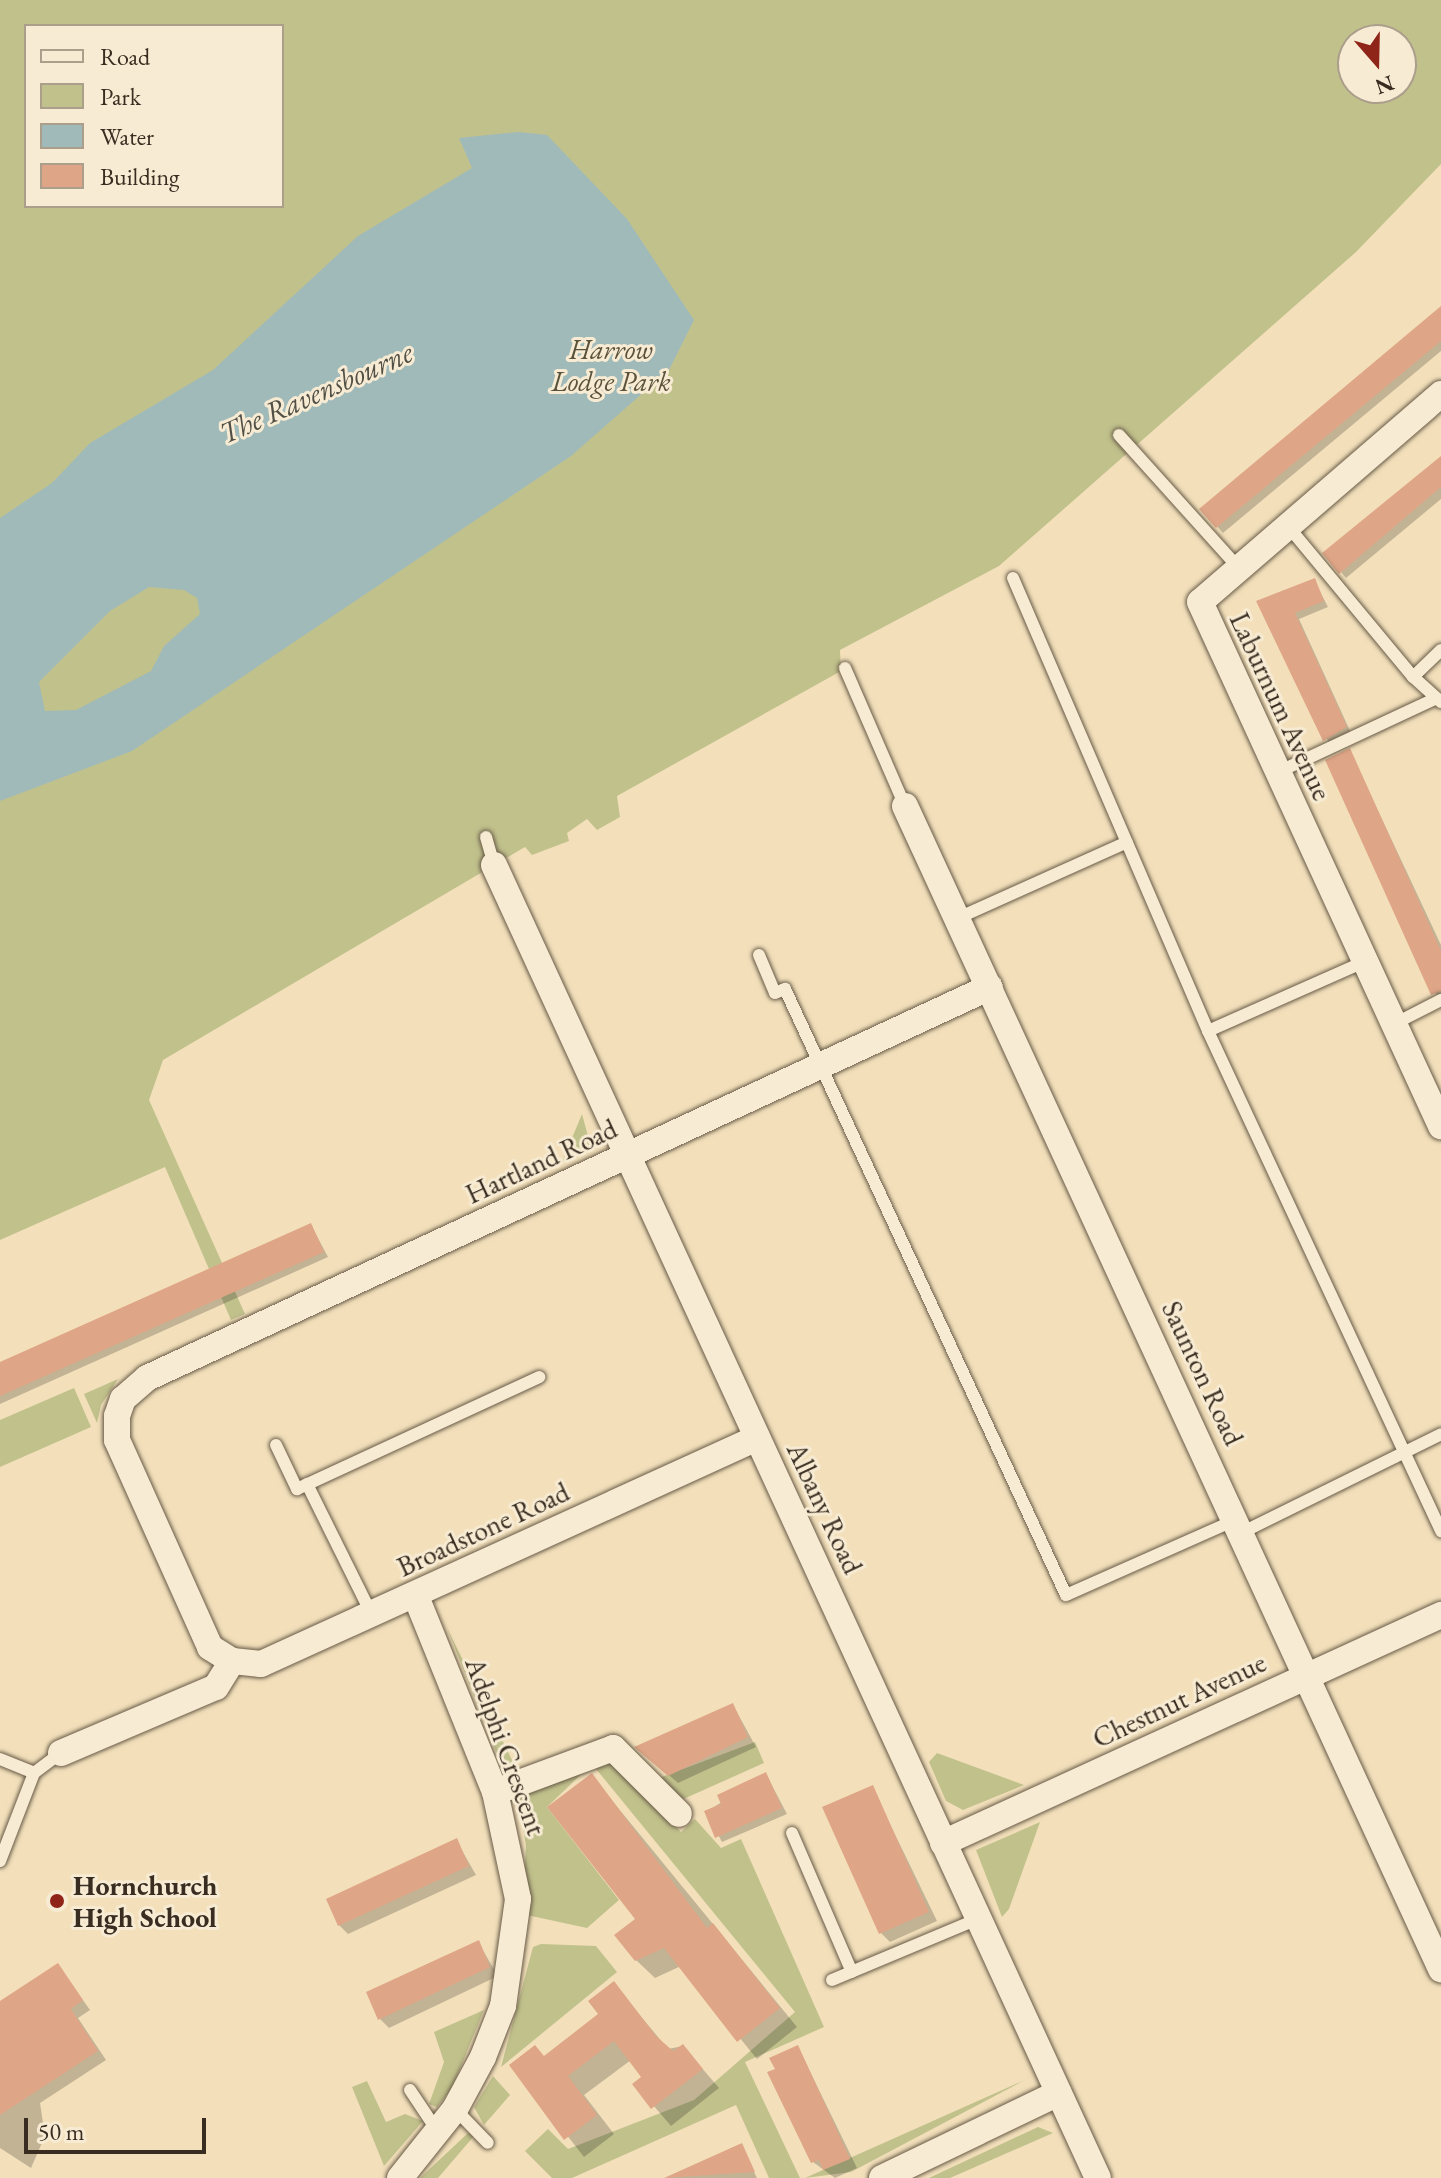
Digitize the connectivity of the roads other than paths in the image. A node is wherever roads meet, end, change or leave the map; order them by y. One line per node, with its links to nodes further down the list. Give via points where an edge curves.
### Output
1 (1441, 394): 3 (street, Laburnum Avenue)
2 (1119, 435): 4 (lane)
3 (1285, 523): 4 (street, Laburnum Avenue); 8 (lane)
4 (1236, 565): 10 (street, Laburnum Avenue, via 1206,593 1202,613)
5 (1013, 578): 13 (lane)
6 (1441, 650): 8 (lane)
7 (845, 668): 11 (lane)
8 (1413, 677): 9 (lane)
9 (1438, 700): 10 (lane)
10 (1276, 773): 17 (street, Laburnum Avenue)
11 (905, 806): 15 (street, Saunton Road)
12 (486, 837): 14 (lane)
13 (1127, 842): 15 (lane); 21 (lane)
14 (494, 865): 24 (street, Albany Road)
15 (958, 918): 18 (street, Saunton Road)
16 (759, 955): 22 (lane, via 775,993 785,989)
17 (1364, 962): 20 (street, Laburnum Avenue); 21 (lane)
18 (990, 987): 22 (street, Hartland Road); 31 (street, Saunton Road)
19 (1441, 1000): 20 (lane)
20 (1394, 1024): 23 (street, Laburnum Avenue)
21 (1208, 1031): 29 (lane)
22 (819, 1067): 24 (street, Hartland Road); 31 (lane, via 1066,1595)
23 (1441, 1126)
24 (627, 1156): 27 (street, Albany Road); 36 (street, Hartland Road, via 147,1378 123,1399 117,1440 210,1647)
25 (539, 1377): 30 (lane)
26 (1441, 1434): 29 (lane)
27 (757, 1438): 33 (street, Broadstone Road); 44 (street, Albany Road)
28 (276, 1445): 30 (lane, via 297,1489)
29 (1404, 1453): 31 (lane); 32 (lane)
30 (307, 1484): 34 (lane)
31 (1238, 1526): 37 (street, Saunton Road)
32 (1441, 1531)
33 (416, 1596): 34 (street, Broadstone Road); 41 (street, Adelphi Crescent)
34 (372, 1615): 36 (street, Broadstone Road, via 261,1664)
35 (1441, 1615): 37 (street, Chestnut Avenue)
36 (232, 1661): 38 (street, via 216,1687)
37 (1308, 1677): 44 (street, Chestnut Avenue); 47 (street, Saunton Road)
38 (61, 1753): 40 (lane)
39 (0, 1759): 40 (lane)
40 (34, 1773): 45 (lane)
41 (495, 1792): 42 (street, via 613,1748); 52 (street, Adelphi Crescent, via 516,1884 515,1951 503,2006)
42 (679, 1814)
43 (792, 1833): 48 (lane)
44 (943, 1843): 46 (street, Albany Road)
45 (0, 1861)
46 (978, 1919): 48 (lane); 51 (street, Albany Road)
47 (1441, 1969)
48 (852, 1972): 49 (lane)
49 (832, 1980)
50 (410, 2090): 53 (lane)
51 (1059, 2093): 56 (street); 57 (street, Albany Road)
52 (455, 2109): 53 (street, Adelphi Crescent); 54 (lane)
53 (438, 2132): 55 (street, Adelphi Crescent)
54 (488, 2143)
55 (400, 2178)
56 (882, 2178)
57 (1098, 2178)

